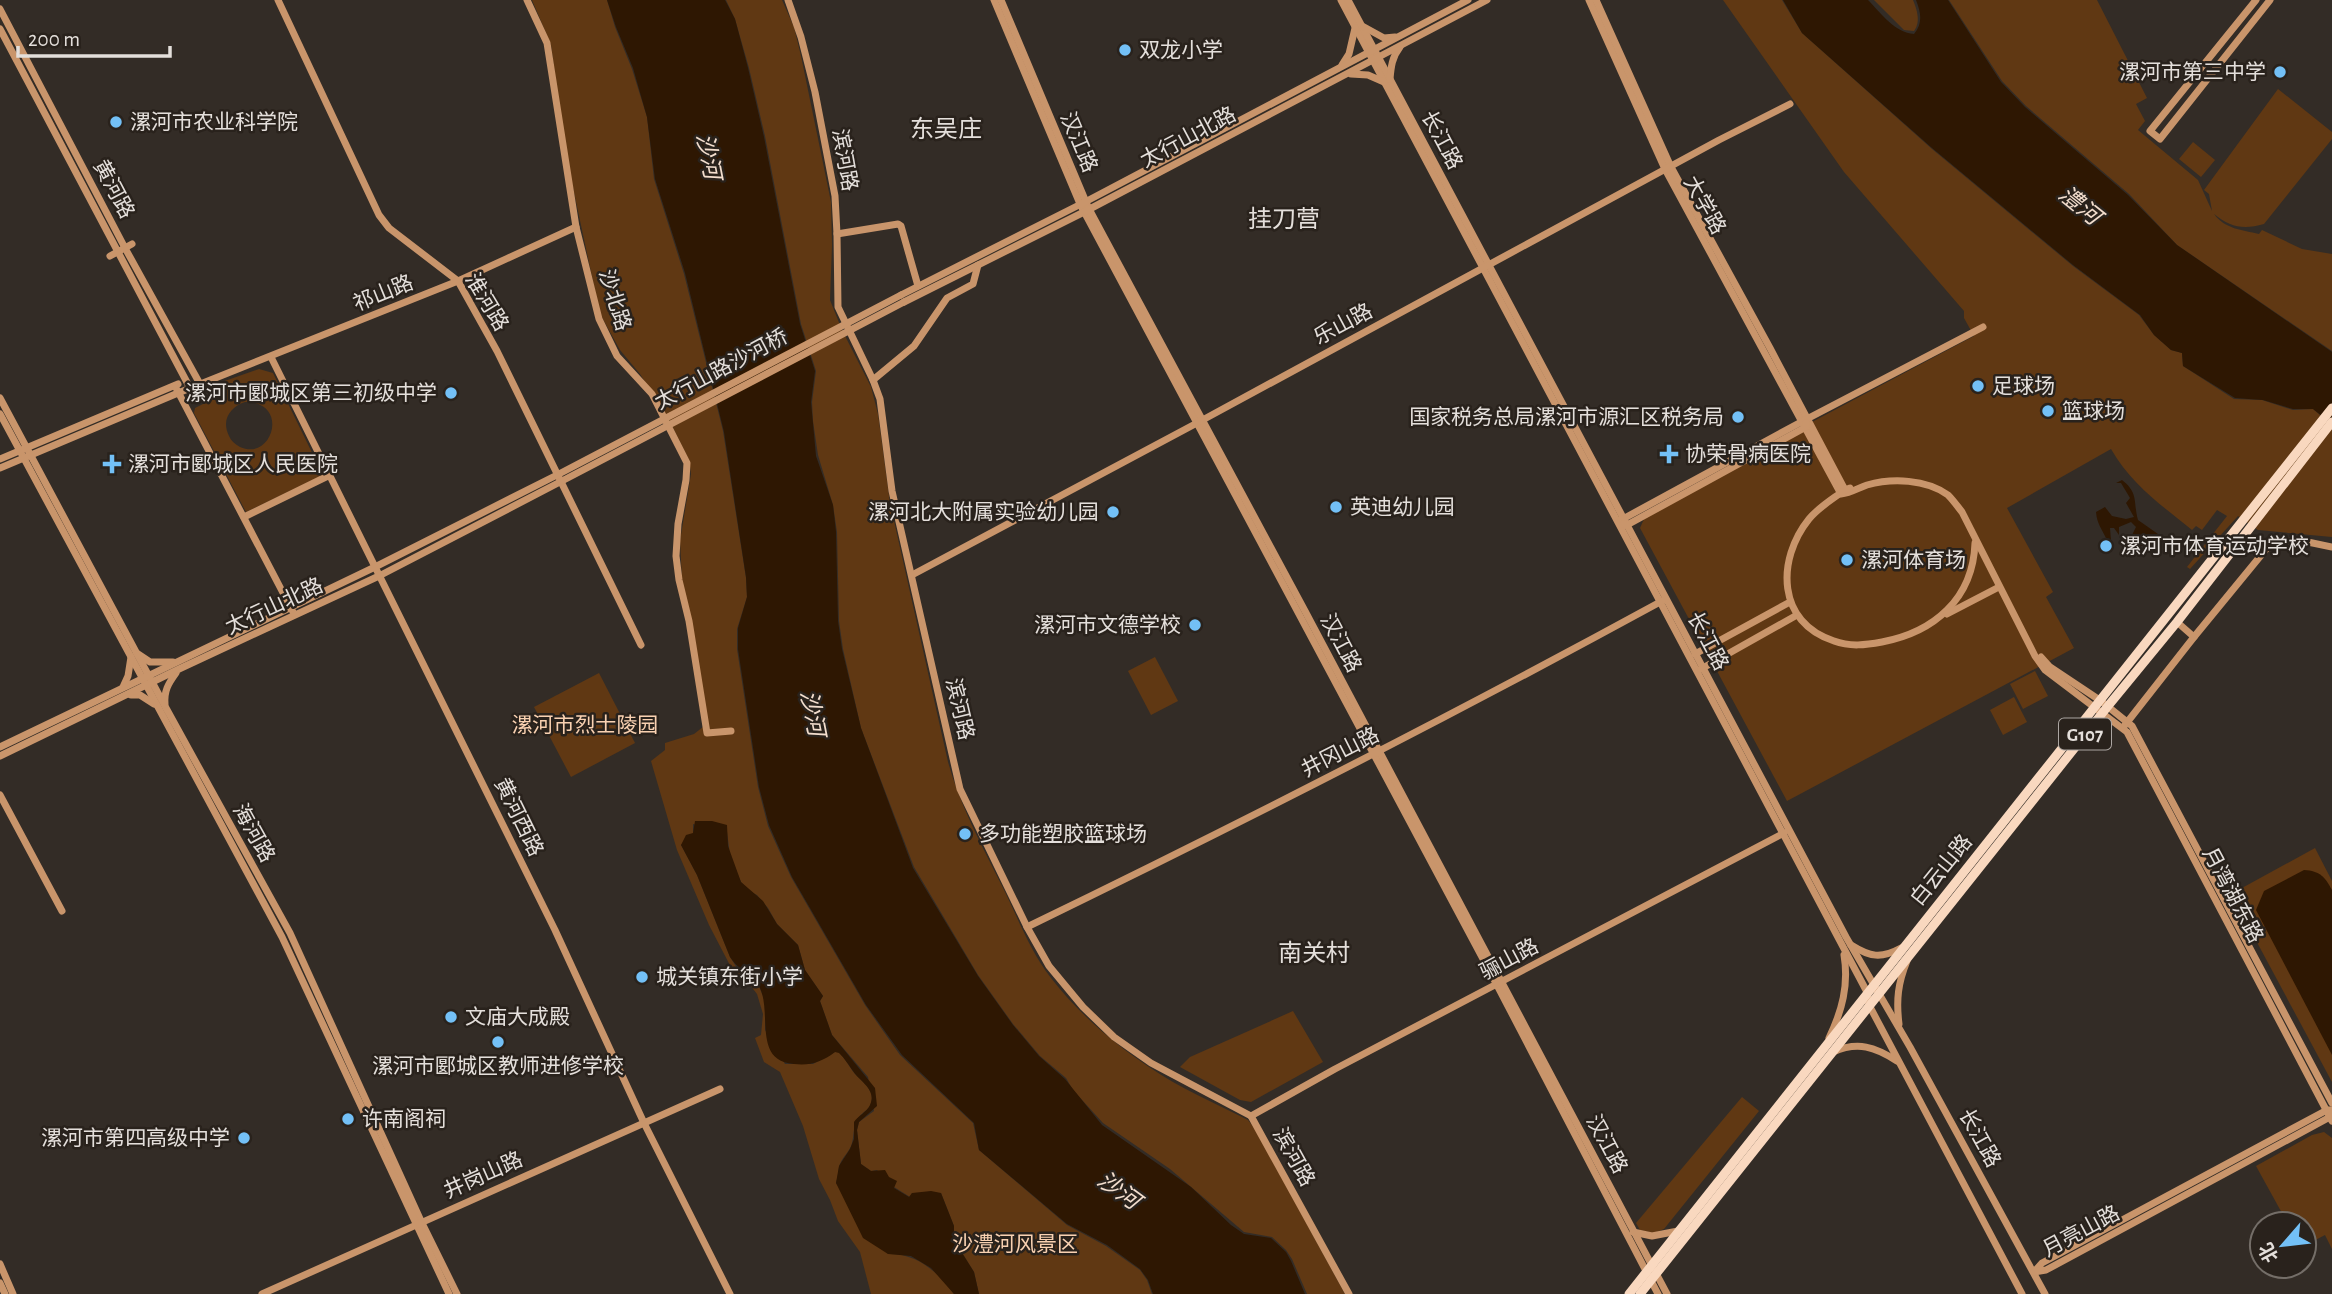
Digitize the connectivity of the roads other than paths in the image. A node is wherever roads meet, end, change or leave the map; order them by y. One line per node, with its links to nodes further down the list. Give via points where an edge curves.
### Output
1 (278, 0): 30 (street, 淮河路, via 379,215 389,228)
2 (527, 0): 24 (street, 沙北路, via 547,43)
3 (788, 0): 25 (street, 滨河路, via 821,122)
4 (994, 0): 23 (street, 汉江路)
5 (1001, 0): 23 (street, 汉江路)
6 (1341, 0): 15 (street, 长江路)
7 (1348, 0): 15 (street, 长江路)
8 (1468, 0): 17 (street, 太行山北路)
9 (1487, 0): 17 (street, 太行山北路)
10 (1589, 0): 22 (street, 大学路)
11 (1595, 0): 22 (street, 大学路)
12 (2256, 0): 13 (street, via 2150,131 2160,139)
13 (2270, 0)
14 (0, 9): 26 (street, 黄河路)
15 (1358, 25): 17 (street, via 1384,38); 18 (street, 长江路); 19 (street)
16 (0, 29): 27 (street, 黄河路)
17 (1401, 40): 18 (street, 太行山北路); 20 (street)
18 (1374, 55): 19 (street, 太行山北路); 20 (street, 长江路)
19 (1342, 72): 20 (street); 23 (street, 太行山北路)
20 (1387, 81): 29 (street, 长江路)
21 (1790, 104): 22 (street, 乐山路)
22 (1668, 168): 29 (street, 乐山路); 43 (street, 大学路)
23 (1084, 207): 28 (street, 太行山北路); 31 (street, 太行山北路); 42 (street, 汉江路)
24 (576, 227): 30 (street, 祁山路); 78 (street, 沙北路, via 604,332 617,356 652,394 687,463 678,524 679,580 707,733)
25 (837, 234): 31 (street, via 898,224); 35 (street, 滨河路, via 838,307)
26 (129, 246): 27 (street); 36 (street, 黄河路)
27 (114, 254): 37 (street, 黄河路)
28 (978, 265): 32 (street, 太行山北路); 35 (street, via 973,284 947,298 914,346)
29 (1486, 266): 42 (street, 乐山路); 53 (street, 长江路)
30 (458, 281): 34 (street, 祁山路); 50 (street, 淮河路)
31 (918, 286): 32 (street, 太行山北路)
32 (903, 298): 50 (street, 太行山路沙河桥, bridge)
33 (1983, 327): 43 (street)
34 (271, 357): 36 (street, 祁山路); 49 (street, 黄河西路)
35 (873, 380): 57 (street, 滨河路)
36 (200, 384): 37 (street, 祁山路)
37 (189, 386): 38 (street, 祁山路)
38 (177, 389): 45 (street, 祁山路); 52 (street)
39 (0, 398): 45 (street, 海河路)
40 (2332, 408): 48 (highway, G107)
41 (0, 414): 45 (street, 海河路)
42 (1200, 421): 57 (street, 乐山路); 80 (street, 汉江路)
43 (1805, 422): 51 (street, 大学路); 53 (street)
44 (2332, 422): 48 (highway, G107)
45 (25, 452): 46 (street, 祁山路); 47 (street, 祁山路); 69 (street, 海河路)
46 (0, 459)
47 (0, 468)
48 (2286, 472): 65 (highway, 白云山路 / G107); 75 (highway, 白云山路 / G107)
49 (330, 475): 52 (street); 56 (street, 黄河西路)
50 (559, 478): 56 (street, 太行山北路); 58 (street, 太行山北路); 67 (street, 淮河路)
51 (1843, 492): 54 (street, via 1898,481 1929,486 1948,496); 61 (street, via 1818,509 1798,536 1787,567); 74 (street, via 1866,482 1900,478 1950,494 1963,509 2040,656)
52 (244, 517): 62 (street)
53 (1623, 522): 60 (street, 长江路)
54 (1975, 538): 59 (street); 64 (street, via 1966,583)
55 (2332, 547): 66 (street, via 2289,541 2267,548)
56 (375, 567): 58 (street, 黄河西路); 62 (street, 太行山北路)
57 (912, 575): 85 (street, 滨河路, via 960,789)
58 (379, 576): 62 (street, 太行山北路); 99 (street, 黄河西路, via 555,930)
59 (1999, 587): 64 (street); 74 (street, via 2045,670)
60 (1663, 601): 68 (street, 长江路); 71 (street, 长江路); 80 (street, 井冈山路)
61 (1790, 602): 63 (street); 68 (street)
62 (293, 612): 70 (street, 太行山北路)
63 (1797, 615): 64 (street, via 1819,634 1849,645 1904,638); 71 (street)
64 (1943, 616)
65 (2177, 622): 66 (street); 75 (highway, 白云山路 / G107)
66 (2194, 637): 77 (street)
67 (641, 645)
68 (1695, 653): 71 (street, 长江路)
69 (134, 655): 70 (street); 72 (street, 海河路); 73 (street)
70 (178, 666): 72 (street, 太行山北路); 76 (street)
71 (1700, 669): 83 (street, 长江路); 86 (street, 长江路)
72 (148, 680): 73 (street, 太行山北路); 76 (street, 海河路)
73 (125, 691): 76 (street); 79 (street, 太行山北路); 81 (street, 太行山北路)
74 (2089, 696): 75 (street, 月湾湖东路)
75 (2102, 706): 77 (street, 月湾湖东路); 87 (highway, 白云山路 / G107); 88 (highway, 白云山路 / G107)
76 (162, 708): 100 (street, 海河路, via 282,937)
77 (2125, 725): 97 (street, 月湾湖东路)
78 (731, 731)
79 (0, 747)
80 (1376, 753): 85 (street, 井冈山路); 89 (street, 汉江路)
81 (0, 756)
82 (0, 795): 84 (street)
83 (1784, 833): 86 (street, 长江路); 89 (street, 骊山路)
84 (62, 911)
85 (1027, 927): 98 (street, 滨河路, via 1049,966 1114,1037 1151,1063)
86 (1847, 946): 87 (street, via 1874,957); 90 (street, 长江路); 93 (street, via 1845,994)
87 (1902, 948): 90 (highway, 白云山路 / G107)
88 (1908, 957): 90 (highway, 白云山路 / G107); 92 (street, via 1897,988)
89 (1500, 984): 98 (street, 骊山路); 102 (street, 汉江路); 105 (street, 汉江路)
90 (1873, 989): 91 (highway, 白云山路 / G107); 92 (street, 长江路); 93 (highway, 白云山路 / G107)
91 (1869, 1006): 94 (highway, 白云山路 / G107); 95 (street, 长江路)
92 (1899, 1028): 104 (street, 长江路)
93 (1825, 1046): 101 (highway, 白云山路 / G107)
94 (1833, 1053): 95 (street, via 1867,1045); 105 (highway, 白云山路 / G107)
95 (1900, 1063): 118 (street, 长江路)
96 (720, 1089): 99 (street, 井岗山路)
97 (2331, 1113): 104 (street, 月亮山路, via 2042,1263)
98 (1251, 1116): 113 (street, 滨河路)
99 (644, 1123): 100 (street, 井岗山路); 112 (street, 黄河西路)
100 (418, 1223): 109 (street, 井岗山路); 110 (street, 海河路); 111 (street, 海河路)
101 (1678, 1231): 102 (street, via 1652,1236); 105 (highway, 白云山路 / G107)
102 (1633, 1232): 105 (street, 汉江路)
103 (0, 1264): 108 (street)
104 (2034, 1272): 119 (street, 长江路)
105 (1651, 1273): 114 (highway, 白云山路 / G107); 115 (highway, 白云山路 / G107); 116 (street, 汉江路); 117 (street, 汉江路)
106 (0, 1283): 107 (street)
107 (5, 1294)
108 (13, 1294)
109 (262, 1294)
110 (449, 1294)
111 (457, 1294)
112 (730, 1294)
113 (1349, 1294)
114 (1629, 1294)
115 (1640, 1294)
116 (1658, 1294)
117 (1667, 1294)
118 (2022, 1294)
119 (2045, 1294)

